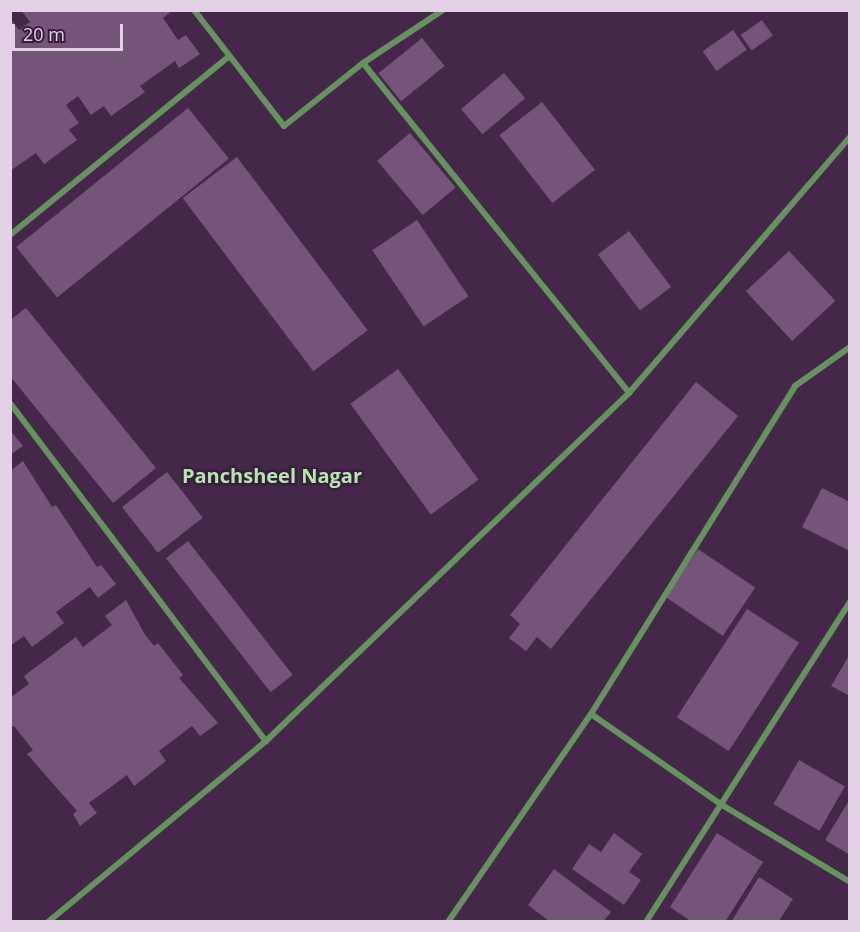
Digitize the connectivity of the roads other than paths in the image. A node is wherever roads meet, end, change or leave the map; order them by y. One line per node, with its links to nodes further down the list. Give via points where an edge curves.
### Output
1 (194, 10): 3 (street)
2 (443, 10): 4 (street)
3 (228, 57): 4 (street, via 284,126); 6 (street)
4 (363, 63): 8 (street)
5 (849, 137): 8 (street)
6 (10, 236)
7 (849, 347): 11 (street, via 795,386)
8 (629, 393): 12 (street)
9 (10, 403): 12 (street)
10 (849, 603): 13 (street)
11 (591, 714): 13 (street); 16 (street)
12 (266, 741): 15 (street)
13 (722, 805): 14 (street); 17 (street)
14 (849, 882)
15 (48, 921)
16 (448, 921)
17 (646, 921)

